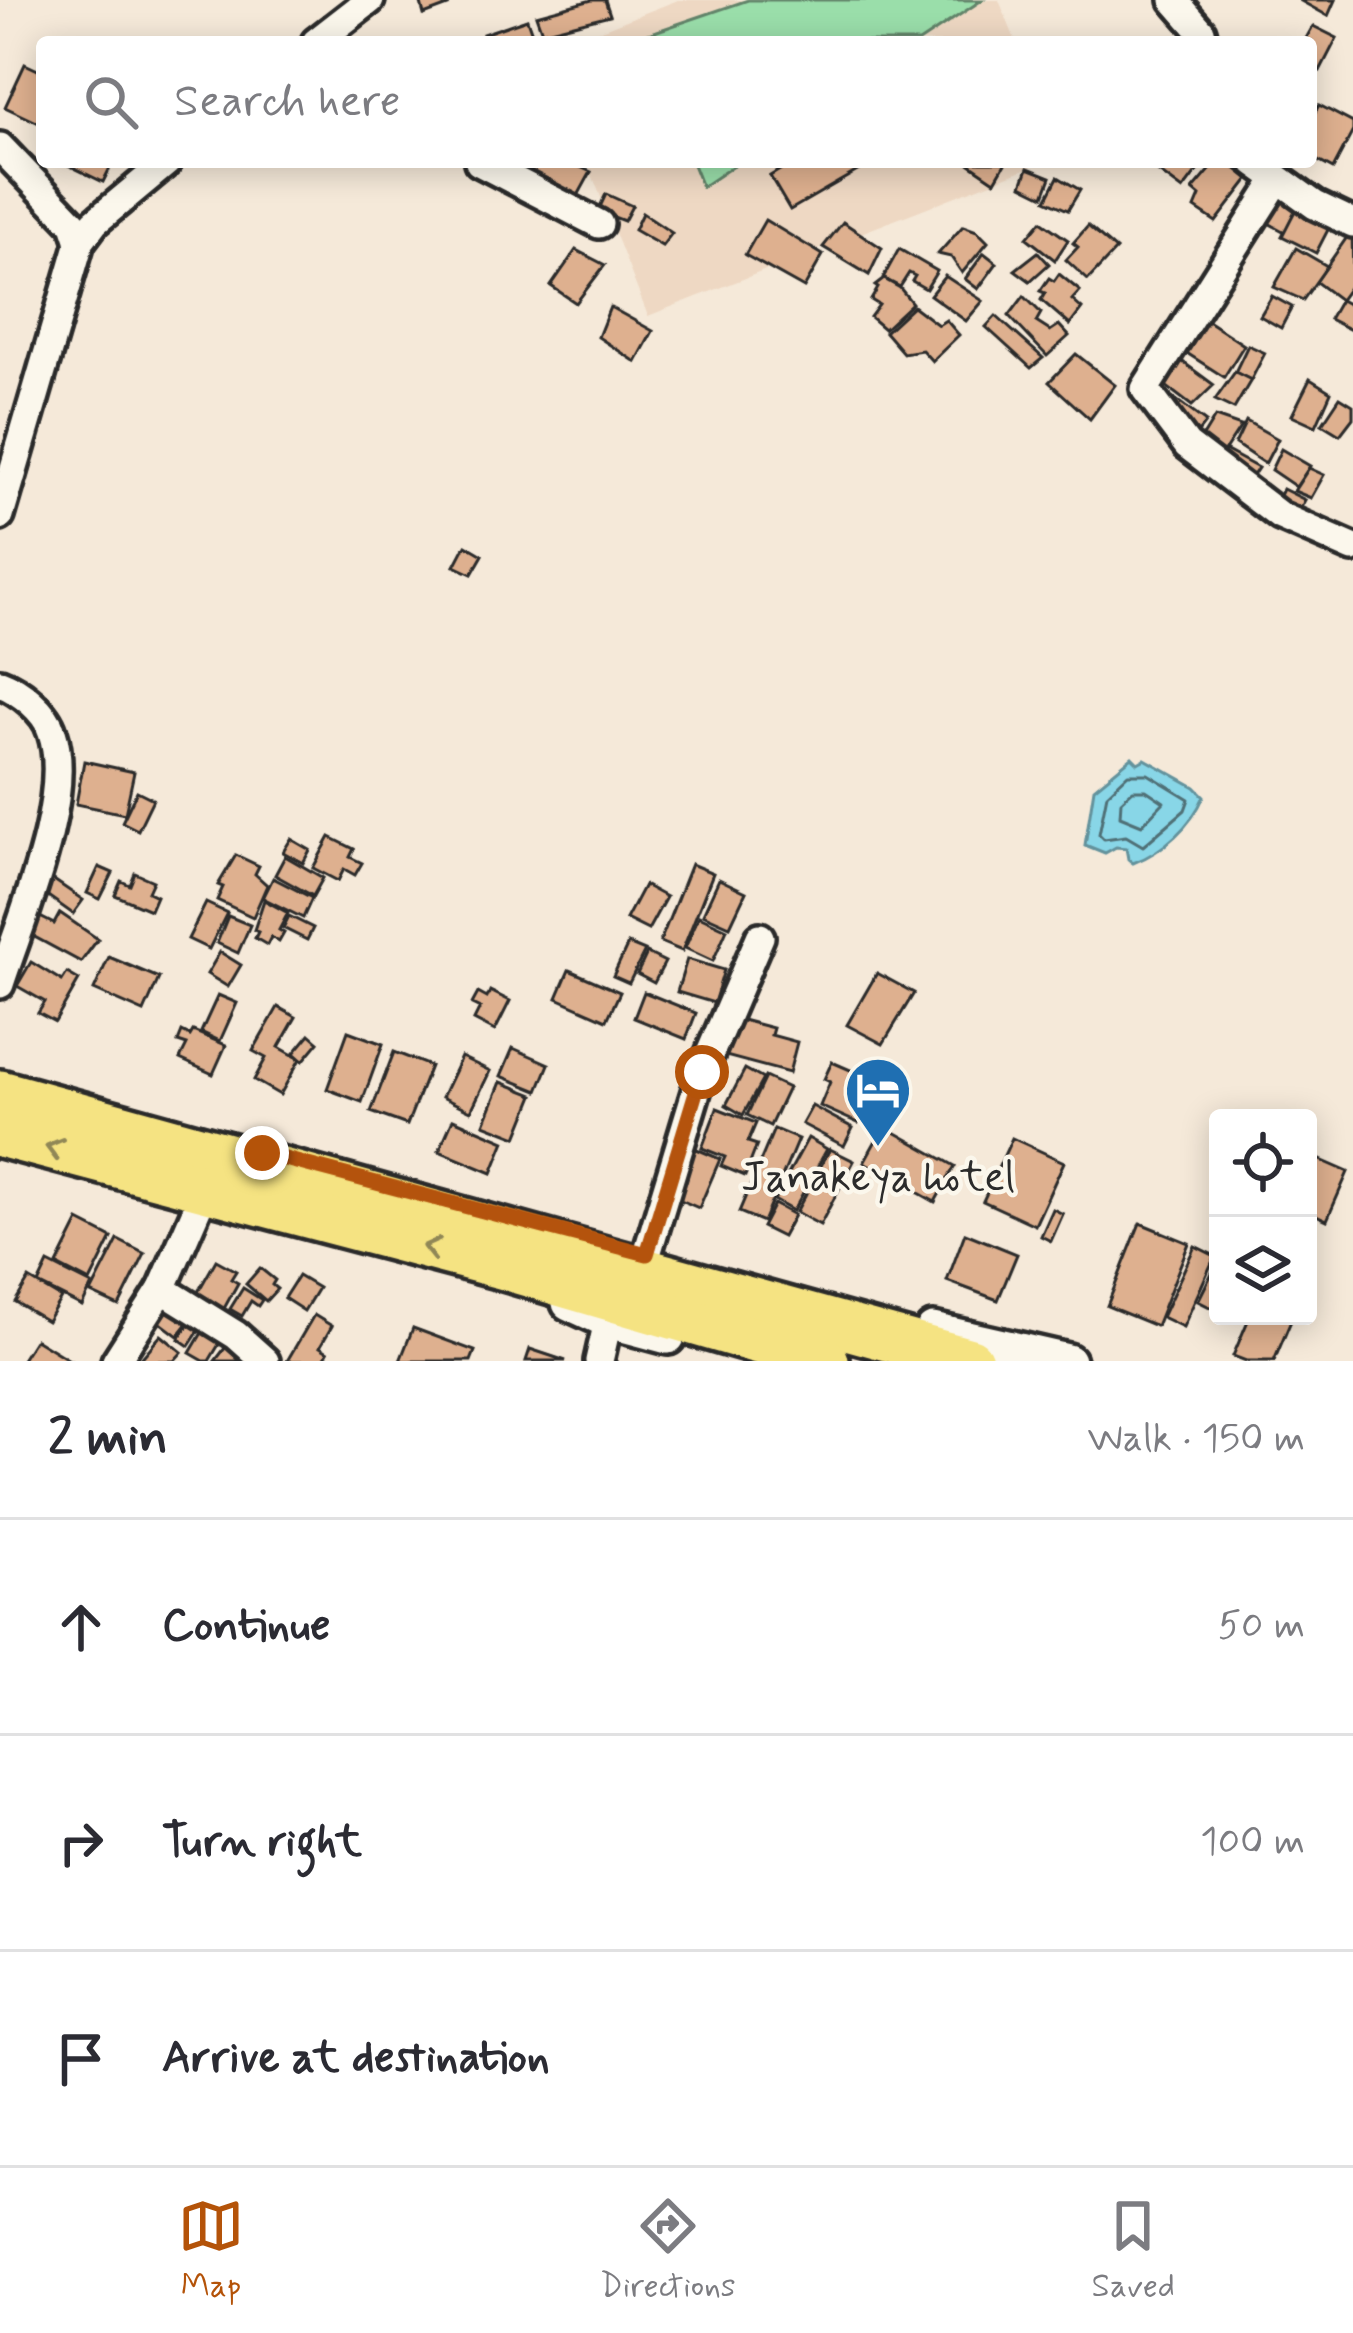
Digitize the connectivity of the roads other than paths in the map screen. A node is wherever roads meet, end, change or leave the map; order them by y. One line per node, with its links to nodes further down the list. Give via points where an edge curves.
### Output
1 (370, 0): 3 (street)
2 (1174, 0): 4 (street)
3 (327, 36)
4 (1203, 36)
5 (0, 147): 11 (street, via 74,224)
6 (160, 168): 11 (street)
7 (491, 168): 10 (street)
8 (1266, 170): 9 (street); 13 (street, via 1145,388 1187,445 1280,516)
9 (1353, 223)
10 (599, 224)
11 (80, 242): 12 (street)
12 (0, 516)
13 (1353, 548)
14 (0, 682): 16 (street, via 19,690 52,730 58,785)
15 (760, 937): 20 (street, via 702,1072)
16 (0, 985)
17 (0, 1093): 20 (street); 29 (highway)
18 (0, 1134): 19 (highway, one-way to 18)
19 (206, 1188): 21 (highway, one-way to 19); 22 (street)
20 (647, 1254): 30 (street)
21 (501, 1266): 23 (street); 28 (highway)
22 (162, 1289): 24 (street); 25 (street)
23 (608, 1321): 26 (street); 27 (street)
24 (116, 1361)
25 (265, 1361)
26 (599, 1361)
27 (756, 1361)
28 (826, 1361)
29 (970, 1361)
30 (1068, 1361)

